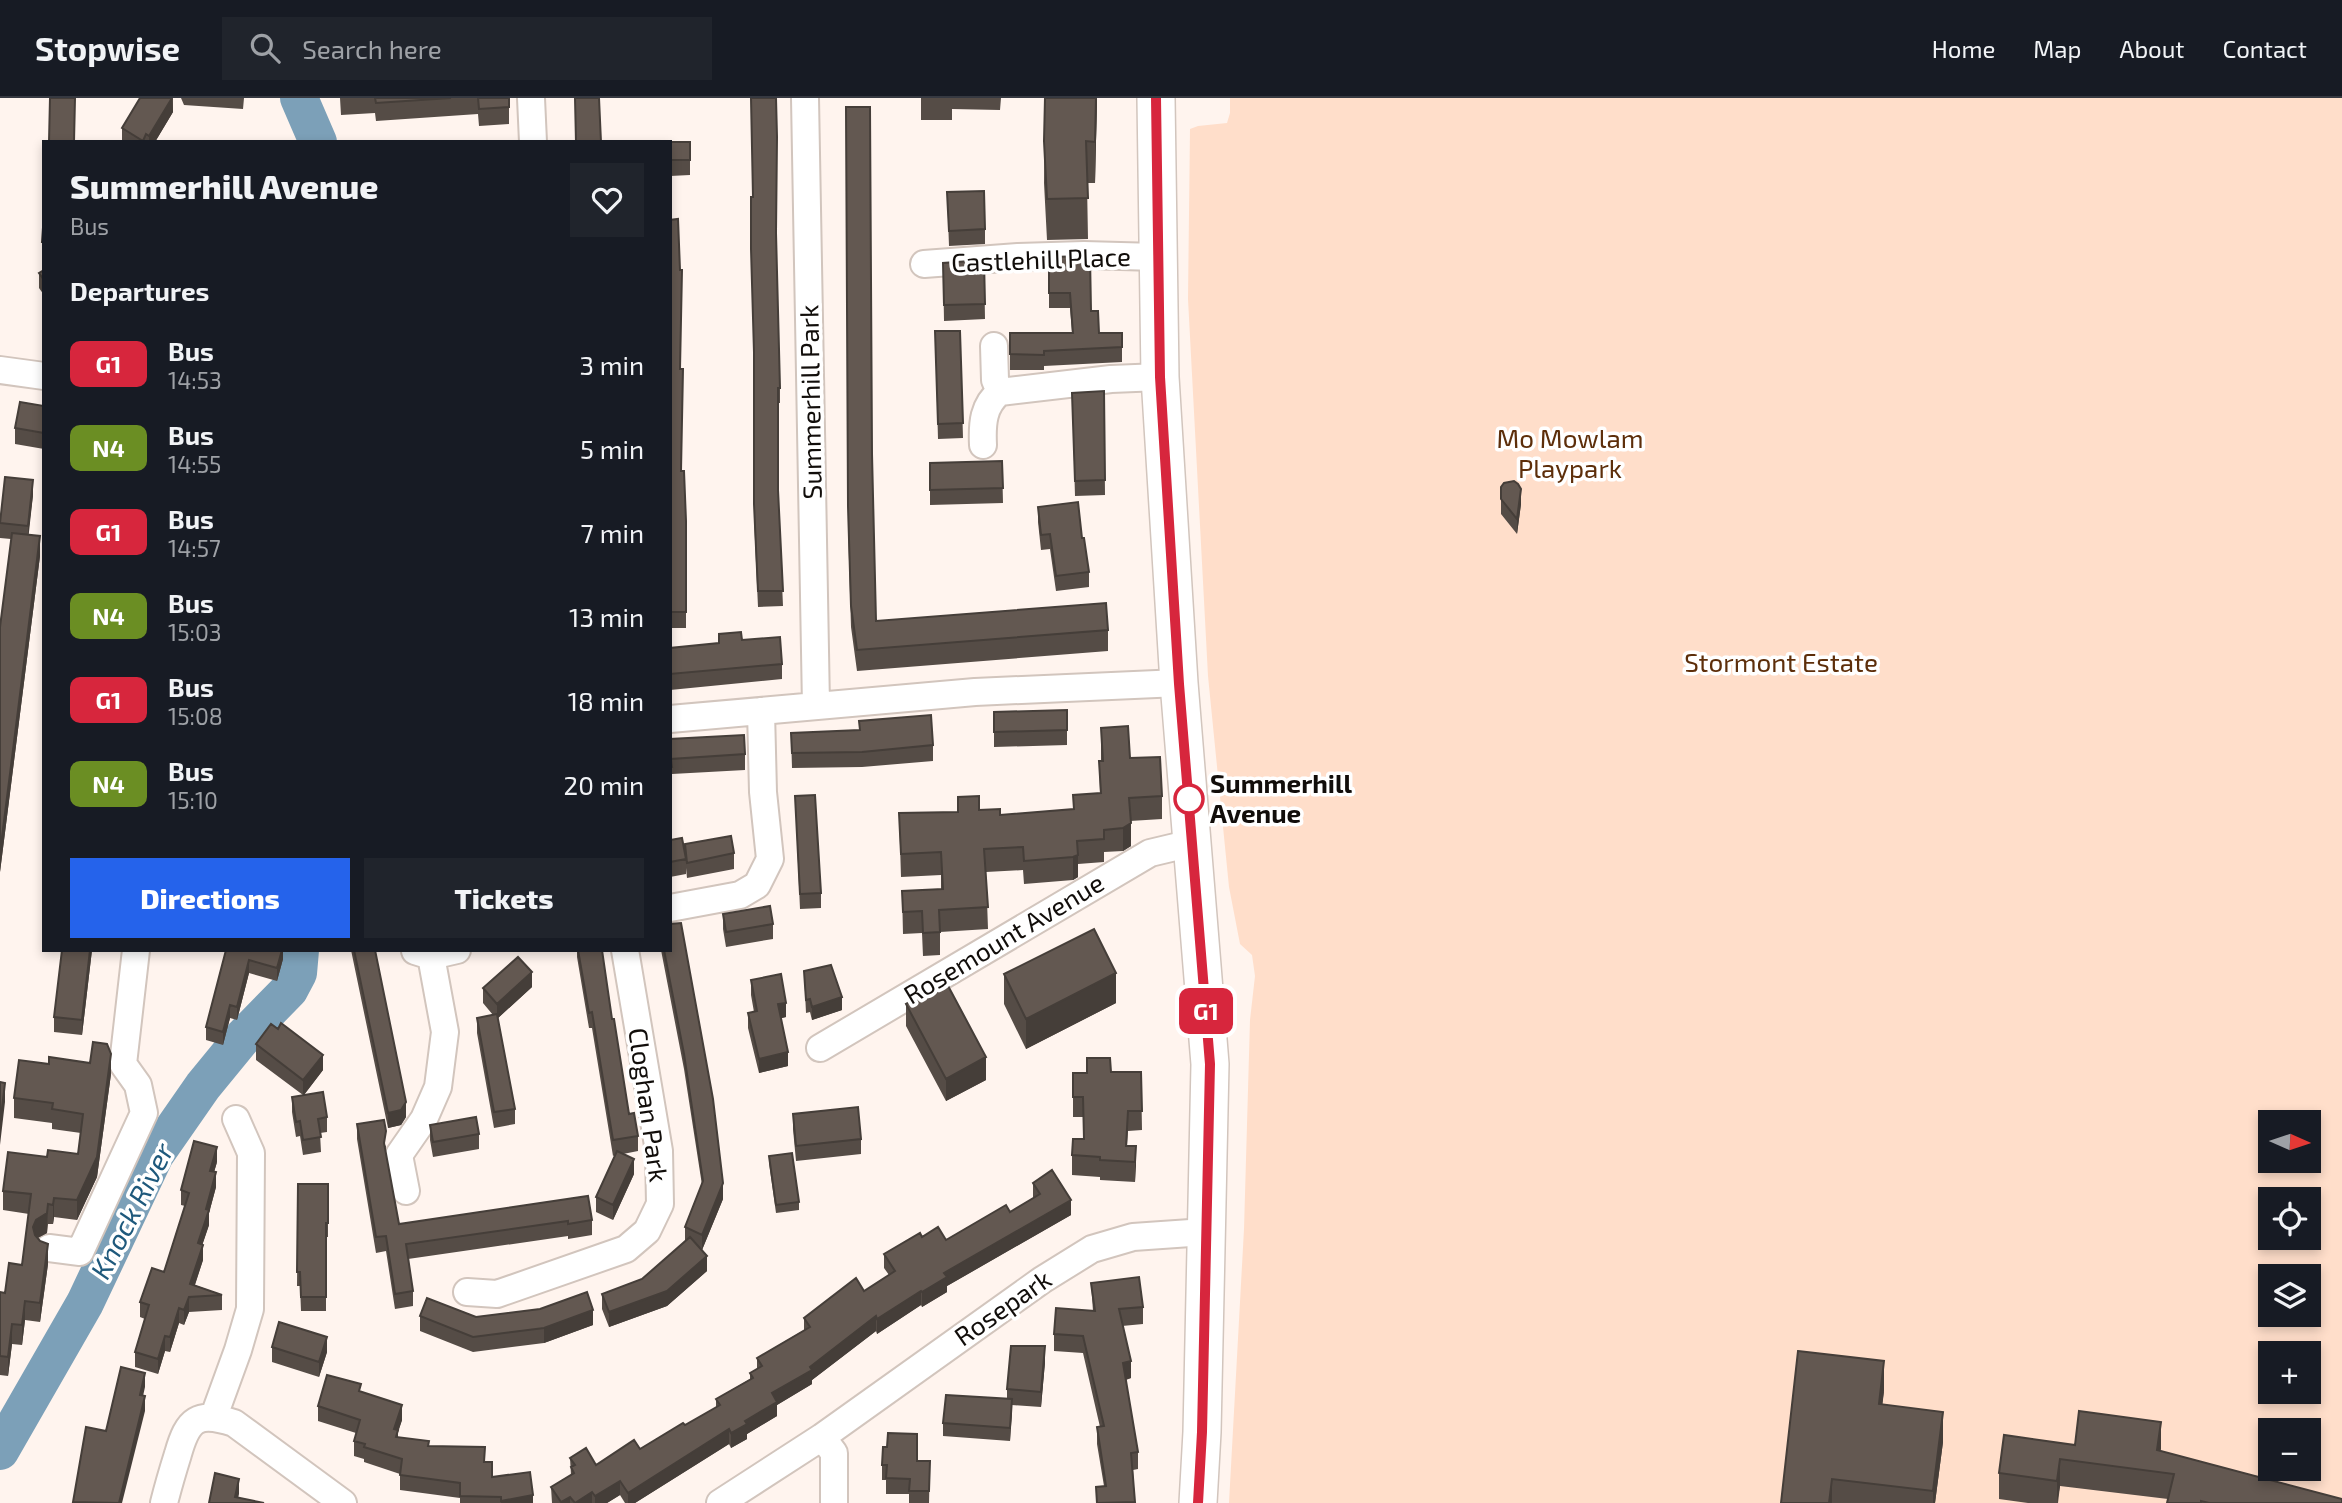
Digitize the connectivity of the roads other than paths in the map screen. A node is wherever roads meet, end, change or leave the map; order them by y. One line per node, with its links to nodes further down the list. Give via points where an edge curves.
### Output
1 (531, 98): 4 (street)
2 (805, 98): 14 (street, Summerhill Park)
3 (1156, 98): 5 (highway)
4 (533, 140)
5 (1157, 257): 6 (street, Castlehill Place, via 1084,255); 10 (highway)
6 (924, 264)
7 (994, 346): 11 (street)
8 (0, 370): 9 (street)
9 (42, 376)
10 (1160, 377): 11 (street); 13 (highway)
11 (1000, 392): 12 (street, via 988,401)
12 (982, 445)
13 (1179, 684): 14 (street, via 975,692); 17 (highway)
14 (816, 706): 15 (street)
15 (761, 712): 16 (street); 18 (street, via 769,859 757,886 740,895)
16 (672, 719)
17 (1192, 843): 22 (street, Rosemount Avenue, via 1150,853); 25 (highway, via 1210,1064)
18 (672, 908)
19 (136, 952): 26 (street, via 123,1064 138,1084 144,1113 80,1252)
20 (625, 952): 27 (street, Cloghan Park, via 659,1150 660,1204 648,1231 626,1249 497,1294)
21 (423, 953): 24 (street, via 445,1032 438,1087 424,1119 399,1155)
22 (820, 1048)
23 (236, 1119): 28 (street, via 251,1153 250,1309)
24 (407, 1191)
25 (1205, 1232): 29 (street, Rosepark, via 1133,1237 1092,1249); 34 (highway)
26 (49, 1248)
27 (467, 1292)
28 (214, 1416): 30 (street, via 185,1429); 31 (street, via 234,1423)
29 (822, 1437): 32 (street, Rosepark); 33 (street, via 834,1453)
30 (164, 1503)
31 (343, 1503)
32 (720, 1503)
33 (834, 1503)
34 (1198, 1503)

